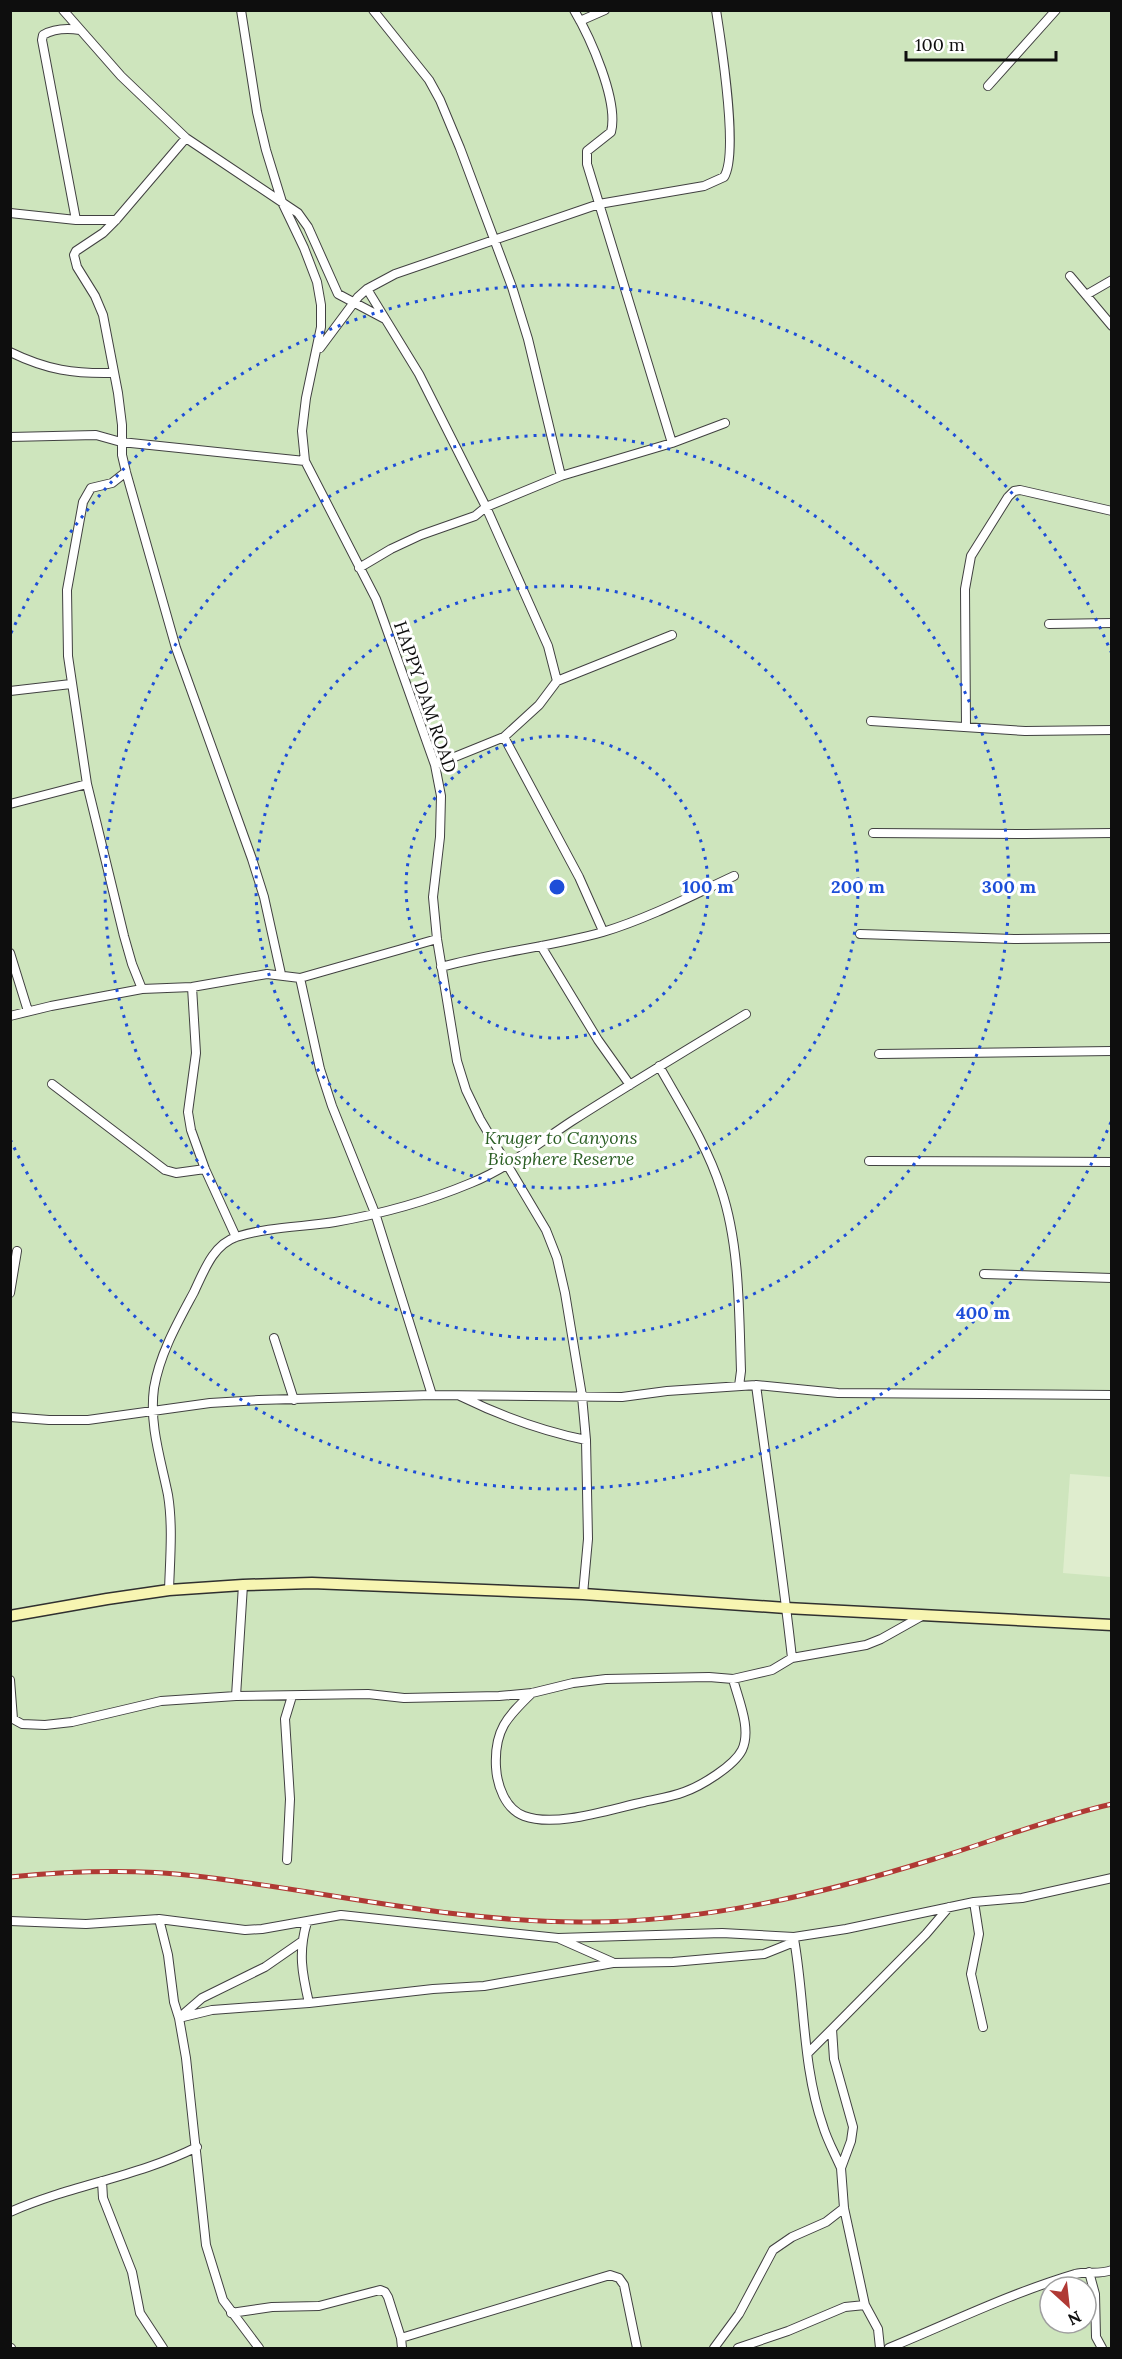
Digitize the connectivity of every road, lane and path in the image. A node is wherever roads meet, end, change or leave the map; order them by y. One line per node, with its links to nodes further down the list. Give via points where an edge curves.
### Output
1 (63, 10): 9 (street)
2 (241, 10): 12 (street, HAPPY DAM ROAD, via 256,112)
3 (373, 10): 17 (street, via 420,67 440,100)
4 (574, 10): 8 (street)
5 (605, 10): 8 (street)
6 (716, 10): 13 (street, via 729,130 728,171 718,181 704,186)
7 (1056, 10): 10 (street)
8 (580, 21): 13 (street, via 601,68 612,121 611,132 587,150 587,164)
9 (80, 30): 11 (street, via 120,76); 15 (street, via 51,31 42,40)
10 (988, 86)
11 (186, 138): 12 (street); 16 (street)
12 (282, 202): 22 (street, via 302,217 334,289); 26 (street, HAPPY DAM ROAD, via 317,282 321,327)
13 (599, 204): 17 (street); 31 (street)
14 (10, 213): 15 (street)
15 (76, 220): 16 (street)
16 (116, 220): 27 (street, via 76,251 74,258 103,315)
17 (494, 241): 20 (street, via 424,263); 34 (street, via 528,339)
18 (1070, 276): 21 (street)
19 (1112, 280): 21 (street)
20 (367, 289): 22 (street); 23 (street)
21 (1086, 296): 24 (street)
22 (353, 303): 23 (street); 26 (street)
23 (385, 319): 35 (street, via 419,374)
24 (1112, 326)
25 (10, 352): 27 (street, via 54,370)
26 (317, 352): 32 (street, HAPPY DAM ROAD, via 302,431)
27 (114, 373): 30 (street)
28 (726, 423): 31 (street)
29 (10, 437): 30 (street, via 96,435)
30 (121, 442): 32 (street); 33 (street)
31 (672, 443): 34 (street)
32 (305, 461): 37 (street, HAPPY DAM ROAD)
33 (126, 472): 42 (street, via 112,483 91,488 83,502 67,590); 61 (street, via 176,648 264,897)
34 (561, 476): 35 (street)
35 (486, 507): 37 (street, via 475,516 421,535); 41 (street, via 548,646)
36 (1112, 511): 45 (street, via 1020,490 1008,497 971,556 968,570)
37 (359, 568): 48 (street, HAPPY DAM ROAD, via 376,599)
38 (1112, 623): 39 (street)
39 (1049, 624)
40 (672, 634): 41 (street)
41 (557, 681): 47 (street, via 539,705)
42 (71, 684): 43 (street); 49 (street)
43 (10, 691)
44 (871, 722): 45 (street)
45 (966, 727): 46 (street)
46 (1112, 730)
47 (504, 737): 48 (street); 54 (street, via 579,877)
48 (435, 765): 57 (street, HAPPY DAM ROAD, via 441,796 433,897)
49 (87, 784): 50 (street); 64 (street, via 124,936)
50 (10, 804)
51 (873, 832): 52 (street)
52 (1112, 833)
53 (734, 876): 54 (street)
54 (603, 932): 58 (street)
55 (860, 934): 56 (street)
56 (1112, 938)
57 (437, 939): 60 (street, HAPPY DAM ROAD); 62 (street)
58 (541, 946): 60 (street); 72 (street)
59 (10, 953): 65 (street)
60 (441, 967): 75 (street, HAPPY DAM ROAD, via 457,1061 466,1090)
61 (280, 974): 62 (street); 63 (street)
62 (300, 978): 77 (street, via 320,1069)
63 (192, 987): 64 (street); 76 (street, via 196,1053 188,1112)
64 (142, 989): 65 (street)
65 (28, 1011): 67 (street)
66 (746, 1014): 70 (street)
67 (10, 1016)
68 (1112, 1052): 69 (street)
69 (879, 1053)
70 (659, 1066): 72 (street); 84 (street, via 714,1169 729,1215 735,1248)
71 (52, 1084): 76 (street, via 165,1170 176,1173)
72 (630, 1085): 75 (street)
73 (869, 1161): 74 (street)
74 (1112, 1162)
75 (507, 1165): 77 (street, via 437,1196); 89 (street, HAPPY DAM ROAD, via 546,1230 557,1258)
76 (205, 1169): 78 (street)
77 (375, 1213): 78 (street); 86 (street)
78 (236, 1237): 91 (street, via 214,1253 166,1347)
79 (17, 1251): 82 (street)
80 (984, 1274): 81 (street)
81 (1112, 1278)
82 (10, 1293)
83 (274, 1338): 90 (street)
84 (739, 1386): 85 (street); 89 (street, via 622,1397)
85 (756, 1386): 88 (street, via 838,1393); 97 (street)
86 (432, 1395): 87 (street); 90 (street)
87 (457, 1395): 89 (street); 93 (street, via 509,1419)
88 (1112, 1395)
89 (582, 1396): 93 (street, HAPPY DAM ROAD)
90 (294, 1400): 91 (street, via 239,1401)
91 (152, 1411): 92 (street, via 88,1420); 95 (street, via 170,1512)
92 (10, 1416)
93 (586, 1440): 96 (street, HAPPY DAM ROAD, via 588,1539)
94 (243, 1585): 95 (street); 96 (street, via 400,1585); 106 (street)
95 (170, 1590): 99 (street)
96 (583, 1594): 97 (street)
97 (786, 1608): 98 (street); 101 (street)
98 (925, 1614): 100 (street); 101 (street, via 866,1645)
99 (10, 1616)
100 (1112, 1625)
101 (792, 1658): 102 (street, via 772,1670)
102 (733, 1679): 104 (street, via 606,1679); 104 (street, via 745,1737 733,1761 684,1792 560,1819 537,1819 513,1809 497,1779 499,1731)
103 (10, 1680): 107 (street)
104 (532, 1693): 105 (street, via 404,1698)
105 (292, 1695): 106 (street); 108 (street, via 285,1719 290,1798)
106 (236, 1696): 107 (street, via 161,1701 45,1725)
107 (12, 1720)
108 (287, 1860)
109 (1112, 1878): 110 (street, via 1022,1898)
110 (974, 1902): 111 (street); 121 (street, via 979,1934 971,1974)
111 (949, 1907): 116 (street); 122 (street)
112 (159, 1919): 113 (street, via 86,1924); 114 (street, via 245,1930); 120 (street)
113 (10, 1921)
114 (307, 1922): 115 (street, via 328,1916 362,1915); 117 (street)
115 (558, 1938): 116 (street, via 722,1934); 118 (street)
116 (794, 1940): 118 (street, via 778,1950 756,1955); 123 (street)
117 (301, 1942): 119 (street); 120 (street, via 265,1967 202,1998)
118 (613, 1963): 119 (street, via 484,1986)
119 (309, 2004): 120 (street, via 212,2010)
120 (179, 2018): 124 (street)
121 (983, 2027)
122 (832, 2029): 123 (street); 125 (street, via 834,2059 853,2127)
123 (808, 2053): 125 (street, via 823,2127)
124 (197, 2147): 126 (street, via 170,2161); 132 (street, via 204,2236 217,2285)
125 (841, 2168): 127 (street)
126 (102, 2181): 128 (street, via 42,2198); 134 (street, via 103,2198 132,2272 140,2313)
127 (844, 2208): 131 (street); 138 (street, via 773,2250 739,2314)
128 (10, 2212)
129 (1112, 2270): 130 (street)
130 (1089, 2272): 141 (street, via 1009,2298); 142 (street, via 1096,2301 1096,2337)
131 (865, 2305): 139 (street, via 845,2307); 140 (street, via 878,2329)
132 (231, 2313): 133 (street, via 319,2306 380,2290 388,2297); 135 (street)
133 (401, 2338): 136 (street); 137 (street, via 610,2275 624,2285)
134 (163, 2349)
135 (259, 2349)
136 (402, 2349)
137 (637, 2349)
138 (714, 2349)
139 (738, 2349)
140 (880, 2349)
141 (889, 2349)
142 (1102, 2349)

